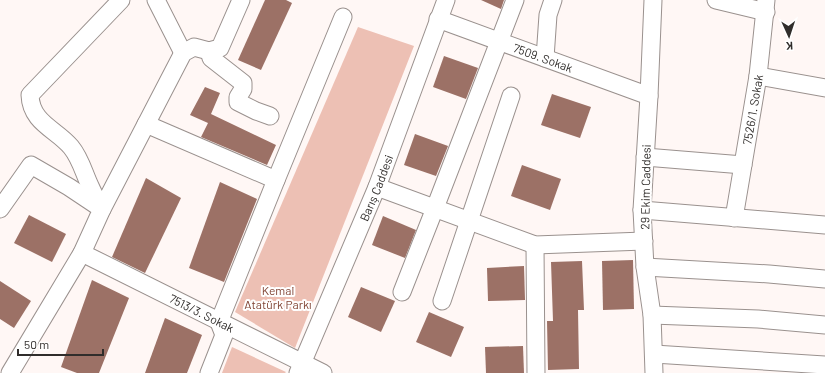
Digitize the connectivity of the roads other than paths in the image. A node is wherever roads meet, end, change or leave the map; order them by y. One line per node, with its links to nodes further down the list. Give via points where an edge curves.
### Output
1 (120, 0): 28 (street, via 30,95 30,105 40,120 70,146 82,164)
2 (156, 0): 14 (street)
3 (241, 0): 13 (street, via 220,48)
4 (446, 0): 11 (street, Barış Caddesi)
5 (515, 0): 12 (street)
6 (553, 0): 15 (street, via 548,15)
7 (653, 0): 19 (street, 29 Ekim Caddesi)
8 (716, 0): 9 (street)
9 (766, 6): 16 (street, 7526/1. Sokak)
10 (343, 17): 24 (street)
11 (438, 19): 12 (street, 7509. Sokak); 25 (street, Barış Caddesi)
12 (498, 41): 15 (street, 7509. Sokak); 26 (street)
13 (208, 51): 14 (street, via 194,47); 20 (street, via 211,58 243,83 238,102)
14 (183, 53): 21 (street)
15 (545, 58): 19 (street, 7509. Sokak)
16 (758, 76): 17 (street); 23 (street, 7526/1. Sokak)
17 (825, 88)
18 (511, 96): 31 (street)
19 (649, 96): 22 (street, 29 Ekim Caddesi)
20 (270, 116)
21 (146, 124): 24 (street); 28 (street)
22 (645, 157): 23 (street); 29 (street, 29 Ekim Caddesi)
23 (743, 165): 30 (street, 7526/1. Sokak)
24 (276, 180): 41 (street)
25 (377, 187): 26 (street); 45 (street, Barış Caddesi)
26 (435, 208): 31 (street); 38 (street)
27 (0, 209): 28 (street, via 31,165)
28 (102, 209): 35 (street)
29 (642, 210): 30 (street); 33 (street, 29 Ekim Caddesi)
30 (734, 218): 32 (street)
31 (468, 220): 34 (street); 39 (street)
32 (825, 225)
33 (644, 241): 34 (street); 36 (street, 29 Ekim Caddesi)
34 (535, 245): 49 (street)
35 (82, 253): 41 (street, 7513/3. Sokak); 46 (street)
36 (645, 267): 37 (street); 40 (street, 29 Ekim Caddesi)
37 (825, 279)
38 (402, 292)
39 (442, 301)
40 (652, 315): 42 (street, via 758,319); 43 (street, 29 Ekim Caddesi)
41 (219, 322): 45 (street, 7513/3. Sokak); 47 (street, via 224,335)
42 (825, 325)
43 (654, 354): 44 (street); 50 (street, 29 Ekim Caddesi)
44 (825, 365)
45 (300, 368): 48 (street, 7513/3. Sokak)
46 (10, 373)
47 (209, 373)
48 (323, 373)
49 (536, 373)
50 (654, 373)

